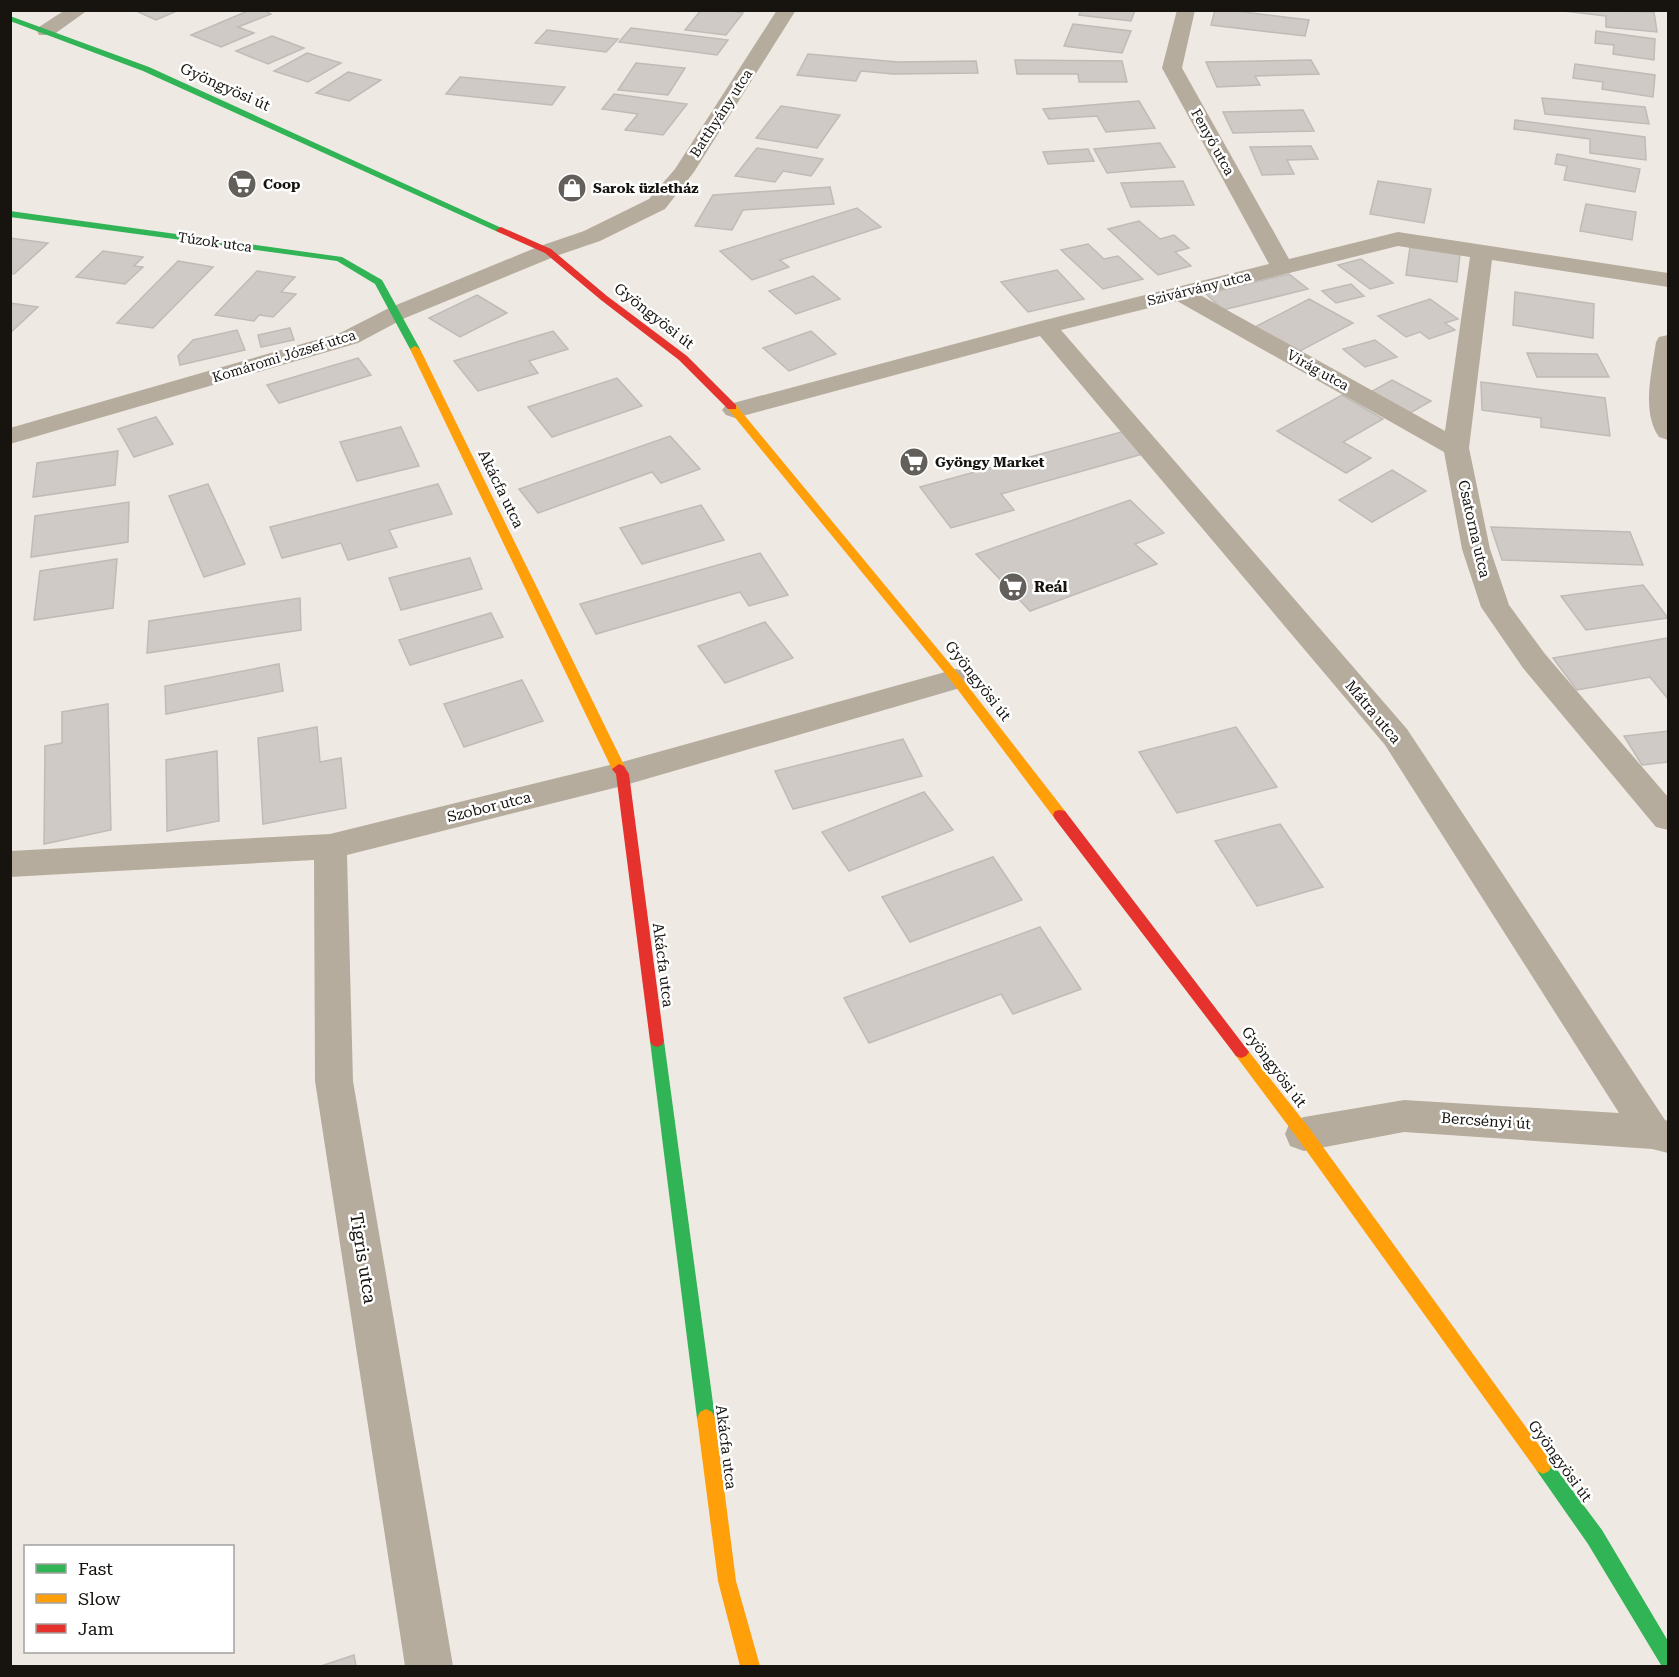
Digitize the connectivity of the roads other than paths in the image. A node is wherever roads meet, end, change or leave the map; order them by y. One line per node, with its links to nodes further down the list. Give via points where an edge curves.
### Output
1 (79, 10): 5 (street)
2 (787, 10): 8 (street, Batthyány utca, via 683,172 657,204 592,236)
3 (1186, 10): 9 (street, Fenyő utca, via 1172,68)
4 (10, 18): 5 (street, Gyöngyösi út)
5 (46, 31): 8 (street, Gyöngyösi út, via 146,69)
6 (10, 214): 12 (street, Túzok utca, via 339,259 379,282)
7 (1482, 250): 9 (street, Szivárvány utca, via 1398,239); 10 (street, Szivárvány utca); 18 (street, Csatorna utca)
8 (548, 251): 12 (street, Komáromi József utca); 15 (street, Gyöngyösi út, via 682,358)
9 (1282, 267): 11 (street, Szivárvány utca)
10 (1668, 280)
11 (1179, 293): 13 (street, Szivárvány utca); 18 (street, Virág utca)
12 (397, 314): 17 (street, Komáromi József utca, via 350,338); 20 (street, Akácfa utca)
13 (1046, 327): 15 (street, Szivárvány utca); 25 (street, Mátra utca, via 1396,737)
14 (1668, 342): 16 (street, via 1661,398)
15 (735, 410): 19 (street, Gyöngyösi út)
16 (1668, 432)
17 (10, 436)
18 (1456, 448): 21 (street, Csatorna utca, via 1476,549 1495,608 1534,661)
19 (956, 678): 20 (street, Szobor utca); 24 (street, Gyöngyösi út)
20 (622, 774): 22 (street, Szobor utca); 28 (street, Akácfa utca, via 727,1581)
21 (1668, 818)
22 (330, 847): 23 (street, Szobor utca); 27 (street, Tigris utca, via 334,1081)
23 (10, 864)
24 (1304, 1134): 25 (street, Bercsényi út, via 1404,1116); 26 (street, Gyöngyösi út, via 1595,1537)
25 (1660, 1135)
26 (1668, 1658)
27 (429, 1666)
28 (750, 1666)

